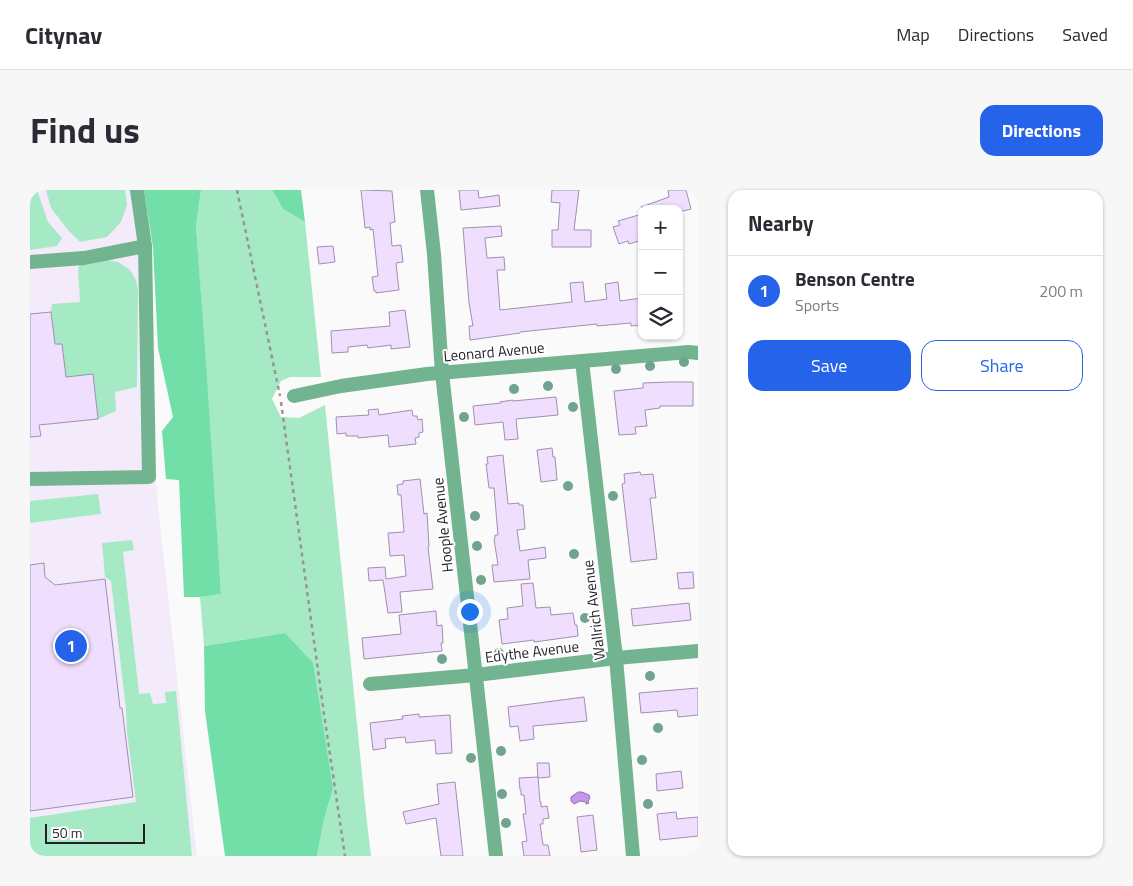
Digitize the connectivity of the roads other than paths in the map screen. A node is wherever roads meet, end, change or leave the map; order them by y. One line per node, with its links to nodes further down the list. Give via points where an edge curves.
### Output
1 (137, 190): 3 (street)
2 (427, 190): 7 (street, Hoople Avenue)
3 (145, 246): 4 (street, via 84,258); 9 (street, via 149,477)
4 (30, 262)
5 (698, 353): 6 (street, Leonard Avenue)
6 (582, 361): 7 (street, Leonard Avenue); 11 (street, Wallrich Avenue)
7 (442, 373): 8 (street, Leonard Avenue, via 341,386); 12 (street, Hoople Avenue)
8 (294, 396)
9 (30, 479)
10 (698, 651): 11 (street, Edythe Avenue)
11 (616, 658): 12 (street, Edythe Avenue); 15 (street, Wallrich Avenue)
12 (476, 675): 13 (street, Edythe Avenue); 14 (street, Hoople Avenue)
13 (370, 684)
14 (496, 856)
15 (634, 856)

